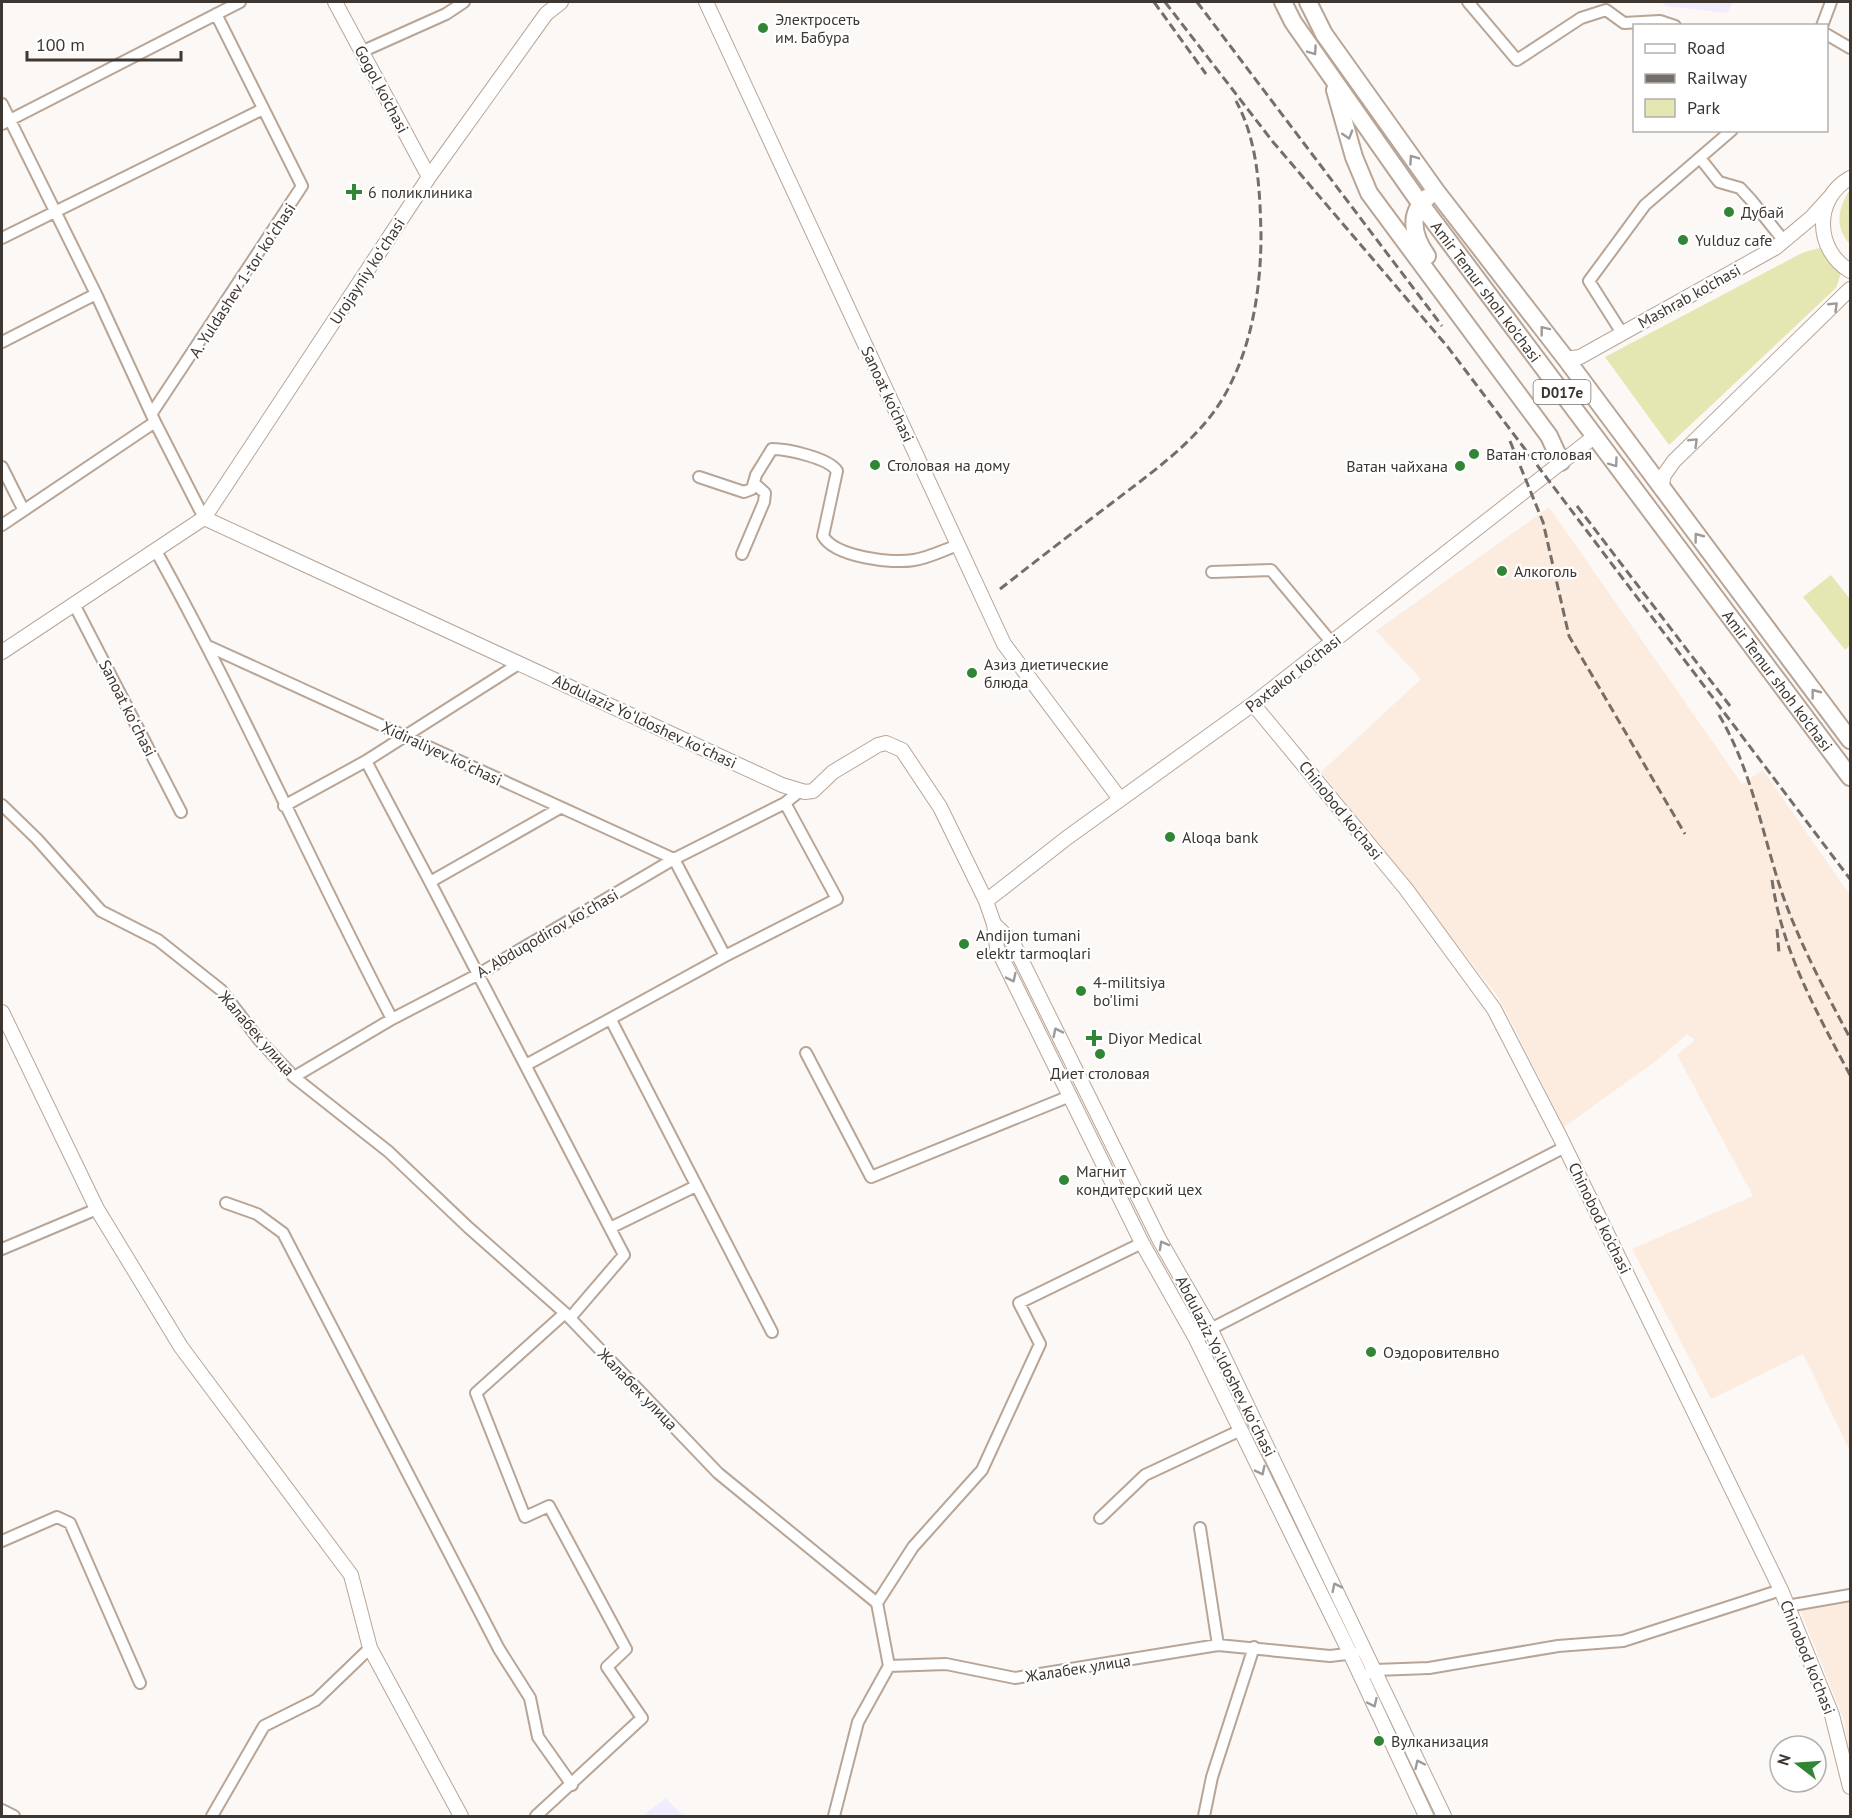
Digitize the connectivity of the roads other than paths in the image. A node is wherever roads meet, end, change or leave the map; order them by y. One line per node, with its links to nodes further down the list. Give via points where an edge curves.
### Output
1 (240, 2): 10 (street)
2 (335, 2): 15 (main road, Gogol ko'chasi)
3 (464, 2): 15 (street)
4 (561, 2): 22 (main road, Urоjayniy koʻchasi, via 546,14)
5 (706, 2): 46 (main road, Sanoat ko'chasi)
6 (1283, 2): 16 (main road, Amir Temur shoh ko'chasi / D017e, one-way to 16)
7 (1468, 2): 11 (street, via 1517,60 1581,18 1606,10 1624,22)
8 (1831, 2): 12 (street)
9 (1311, 4): 24 (main road, Amir Temur shoh ko'chasi / D017e, one-way to 9, via 1324,34)
10 (216, 14): 18 (street, A. Yuldashev 1-tor koʻchasi); 19 (street)
11 (1669, 24)
12 (1823, 24)
13 (1828, 35): 14 (street)
14 (1851, 48)
15 (361, 52): 22 (main road, Gogol ko'chasi)
16 (1332, 79): 26 (main road, Amir Temur shoh ko'chasi / D017e); 38 (main road, one-way to 38, via 1370,193 1549,436)
17 (2, 105): 19 (street)
18 (263, 109): 27 (street); 36 (street, A. Yuldashev 1-tor koʻchasi, via 302,188)
19 (5, 122): 27 (street)
20 (1730, 132): 21 (street)
21 (1700, 158): 29 (street, via 1719,182 1740,188); 33 (street, via 1645,205 1589,281)
22 (429, 177): 44 (main road, Urоjayniy koʻchasi)
23 (1850, 178): 25 (main road, Mashrab ko'chasi)
24 (1436, 191): 26 (main road); 35 (main road, Amir Temur shoh ko'chasi / D017e, one-way to 24)
25 (1831, 196): 29 (main road, Mashrab ko'chasi); 30 (main road, via 1823,220 1826,245 1835,259)
26 (1420, 204): 37 (main road, Amir Temur shoh ko'chasi / D017e); 38 (main road, via 1414,218 1418,244 1560,438)
27 (54, 212): 28 (street); 32 (street)
28 (2, 238)
29 (1784, 241): 33 (main road, Mashrab ko'chasi)
30 (1851, 271)
31 (1851, 290): 42 (main road, one-way to 31, via 1674,461)
32 (96, 294): 34 (street); 36 (street)
33 (1622, 333): 35 (main road, Mashrab ko'chasi, via 1580,357)
34 (2, 342)
35 (1566, 359): 42 (main road, Amir Temur shoh ko'chasi / D017e)
36 (154, 418): 43 (street); 44 (street)
37 (1595, 436): 38 (main road, Paxtakor ko'chasi); 59 (main road, Amir Temur shoh ko'chasi / D017e, one-way to 59)
38 (1561, 462): 51 (main road, Paxtakor ko'chasi)
39 (2, 467): 43 (street)
40 (699, 477): 41 (street, via 744,492)
41 (755, 484): 46 (street, via 756,475 772,449 830,462 837,478 823,536 826,541 856,555 891,561 916,560); 48 (street, via 765,493 764,502)
42 (1661, 488): 57 (main road, Amir Temur shoh ko'chasi / D017e, one-way to 42)
43 (23, 510): 45 (street)
44 (204, 518): 47 (main road); 54 (main road, Abdulaziz Yoʻldoshev koʻchasi)
45 (2, 525)
46 (958, 545): 61 (main road, Sanoat ko'chasi, via 1004,644)
47 (156, 551): 50 (main road); 52 (street)
48 (742, 554)
49 (1212, 572): 51 (street, via 1271,570)
50 (74, 604): 53 (main road); 66 (street, Sanoat koʻchasi)
51 (1332, 643): 55 (main road, Paxtakor ko'chasi)
52 (210, 647): 56 (street, Xidiraliyev koʻchasi); 64 (street)
53 (2, 652)
54 (520, 663): 56 (street); 60 (main road, Abdulaziz Yoʻldoshev koʻchasi)
55 (1253, 704): 61 (main road, Paxtakor ko'chasi); 82 (main road, Chinobod ko'chasi, via 1406,889 1490,1003)
56 (405, 736): 58 (street); 65 (street, Xidiraliyev koʻchasi)
57 (1851, 740)
58 (366, 761): 64 (street); 68 (street)
59 (1851, 777)
60 (800, 790): 62 (street, A. Abduqodirov koʻchasi); 69 (main road, Abdulaziz Yoʻldoshev koʻchasi, via 813,791 833,772 878,745 896,746 906,754 940,807)
61 (1120, 799): 69 (main road, Paxtakor ko'chasi)
62 (785, 803): 67 (street, A. Abduqodirov koʻchasi); 71 (street, via 837,899)
63 (2, 805): 78 (street, Жалабек улица, via 101,911 158,940 221,990)
64 (284, 806): 74 (street)
65 (560, 807): 67 (street, Xidiraliyev koʻchasi); 68 (street)
66 (181, 812)
67 (674, 859): 71 (street); 72 (street, A. Abduqodirov koʻchasi)
68 (430, 882): 72 (street)
69 (986, 901): 70 (main road, Abdulaziz Yoʻldoshev koʻchasi)
70 (994, 924): 79 (main road, Abdulaziz Yoʻldoshev koʻchasi, one-way to 79, via 997,948); 80 (main road, Abdulaziz Yoʻldoshev koʻchasi, one-way to 70, via 1012,941)
71 (725, 956): 75 (street)
72 (477, 975): 74 (street, A. Abduqodirov koʻchasi); 77 (street)
73 (2, 1012): 85 (main road)
74 (392, 1019): 78 (street, A. Abduqodirov koʻchasi)
75 (611, 1020): 77 (street); 83 (street)
76 (806, 1053): 79 (street, via 871,1177)
77 (526, 1065): 86 (street)
78 (294, 1077): 89 (street, Жалабек улица, via 389,1152)
79 (1070, 1096): 81 (main road, Abdulaziz Yoʻldoshev koʻchasi)
80 (1098, 1115): 81 (main road); 90 (main road, Abdulaziz Yoʻldoshev koʻchasi, one-way to 80, via 1159,1239)
81 (1084, 1123): 87 (main road, Abdulaziz Yoʻldoshev koʻchasi)
82 (1565, 1147): 90 (street); 97 (main road, Chinobod ko'chasi)
83 (696, 1186): 86 (street); 91 (street)
84 (226, 1203): 110 (street, via 257,1214 283,1233 500,1649 530,1698 538,1737)
85 (97, 1209): 88 (street); 103 (main road, via 182,1347 351,1575)
86 (610, 1228): 89 (street, via 624,1255)
87 (1142, 1243): 92 (main road, Abdulaziz Yoʻldoshev koʻchasi); 99 (street, via 1019,1303 1040,1344 982,1470 913,1547)
88 (2, 1249)
89 (567, 1316): 99 (street, Жалабек улица, via 718,1473); 110 (street, via 476,1393 525,1517 549,1506 626,1649 607,1667 642,1718)
90 (1210, 1328): 92 (street); 104 (main road, Abdulaziz Yoʻldoshev koʻchasi, one-way to 90)
91 (772, 1332)
92 (1195, 1337): 93 (main road, Abdulaziz Yoʻldoshev koʻchasi)
93 (1241, 1430): 94 (street, via 1145,1475); 105 (main road, Abdulaziz Yoʻldoshev koʻchasi, one-way to 105)
94 (1100, 1518)
95 (1200, 1528): 101 (street)
96 (2, 1541): 109 (street, via 57,1517 70,1523)
97 (1781, 1590): 100 (main road, Chinobod ko'chasi); 107 (street, via 1623,1641 1558,1646 1429,1668)
98 (1851, 1595): 100 (street)
99 (877, 1603): 106 (street)
100 (1787, 1606): 111 (main road, Chinobod ko'chasi, via 1832,1715)
101 (1218, 1645): 102 (street, Жалабек улица); 106 (street, Жалабек улица, via 1015,1678 946,1664)
102 (1254, 1647): 105 (street, Жалабек улица, via 1330,1656); 118 (street, via 1212,1777)
103 (370, 1648): 114 (street, via 316,1700 264,1726); 115 (main road)
104 (1367, 1652): 105 (street, Жалабек улица); 107 (main road, Abdulaziz Yoʻldoshev koʻchasi)
105 (1350, 1653): 108 (main road, Abdulaziz Yoʻldoshev koʻchasi)
106 (889, 1666): 117 (street, via 858,1722)
107 (1375, 1670): 108 (street); 120 (main road, Abdulaziz Yoʻldoshev koʻchasi, one-way to 107)
108 (1360, 1677): 119 (main road, Abdulaziz Yoʻldoshev koʻchasi, one-way to 119)
109 (140, 1683)
110 (572, 1785): 116 (street)
111 (1851, 1787)
112 (2, 1810): 113 (street)
113 (14, 1816)
114 (212, 1816)
115 (461, 1816)
116 (536, 1816)
117 (834, 1816)
118 (1204, 1816)
119 (1426, 1816)
120 (1444, 1816)

